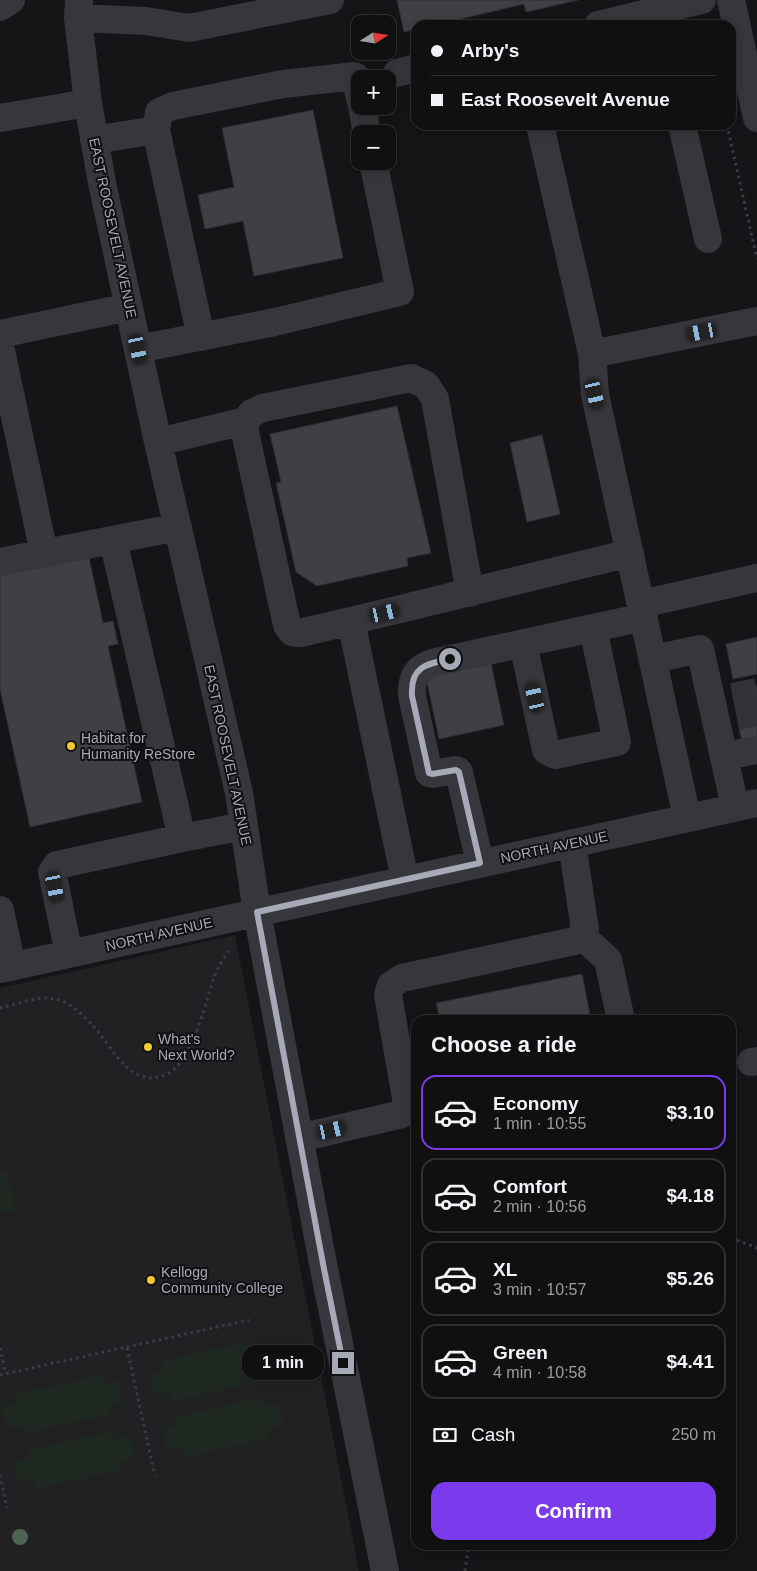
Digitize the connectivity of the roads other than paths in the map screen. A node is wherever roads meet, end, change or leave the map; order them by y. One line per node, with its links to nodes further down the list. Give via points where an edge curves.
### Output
1 (11, 0): 4 (street)
2 (330, 0): 7 (street, via 189,28)
3 (731, 0): 9 (street)
4 (0, 7)
5 (676, 8): 8 (street)
6 (78, 9): 7 (street); 12 (street, EAST ROOSEVELT AVENUE)
7 (146, 11)
8 (621, 20)
9 (735, 20)
10 (736, 23): 14 (street)
11 (351, 76): 15 (street, via 283,84 173,106 159,112)
12 (88, 103): 13 (street); 18 (street, EAST ROOSEVELT AVENUE)
13 (0, 118)
14 (757, 118)
15 (156, 130): 18 (street); 24 (street)
16 (541, 130): 27 (street)
17 (683, 130): 20 (street)
18 (94, 140): 21 (street, EAST ROOSEVELT AVENUE)
19 (375, 170): 24 (street, via 400,292)
20 (708, 239)
21 (129, 307): 23 (street); 26 (street, EAST ROOSEVELT AVENUE)
22 (757, 322): 27 (street)
23 (0, 334)
24 (201, 337): 26 (street)
25 (0, 346): 32 (street)
26 (138, 349): 29 (street, EAST ROOSEVELT AVENUE)
27 (592, 354): 33 (street, via 595,394)
28 (245, 421): 29 (street); 36 (street, via 263,408 411,378 426,385 435,399); 38 (street, via 287,625 292,632 300,633)
29 (158, 442): 30 (street, EAST ROOSEVELT AVENUE)
30 (178, 527): 31 (street); 46 (street, EAST ROOSEVELT AVENUE)
31 (112, 540): 32 (street); 47 (street)
32 (44, 553): 34 (street)
33 (630, 553): 36 (street); 37 (street)
34 (0, 562)
35 (757, 578): 37 (street)
36 (470, 593): 38 (street)
37 (643, 610): 39 (street); 41 (street)
38 (351, 621): 50 (street)
39 (593, 628): 40 (street); 40 (street, via 617,742 555,755 546,750)
40 (523, 643): 49 (street, via 424,666 418,670 411,686 429,773 459,772)
41 (654, 659): 43 (street, via 700,649 724,709); 45 (street)
42 (757, 750): 43 (street)
43 (724, 756): 44 (street)
44 (746, 805): 45 (street, NORTH AVENUE)
45 (687, 818): 48 (street, NORTH AVENUE)
46 (244, 826): 47 (street); 52 (street, EAST ROOSEVELT AVENUE)
47 (182, 838): 54 (street, via 57,865 52,872)
48 (572, 843): 49 (street, NORTH AVENUE); 53 (street)
49 (480, 863): 50 (street, NORTH AVENUE)
50 (404, 880): 52 (street, NORTH AVENUE)
51 (0, 910): 55 (street)
52 (257, 912): 54 (street, NORTH AVENUE); 58 (street, EAST ROOSEVELT AVENUE)
53 (584, 937): 56 (street, via 608,960); 57 (street, via 402,978 391,985 388,994)
54 (69, 954): 55 (street, NORTH AVENUE)
55 (6, 968)
56 (620, 1015)
57 (409, 1117): 58 (street)
58 (299, 1138): 59 (street, EAST ROOSEVELT AVENUE)
59 (385, 1571)

